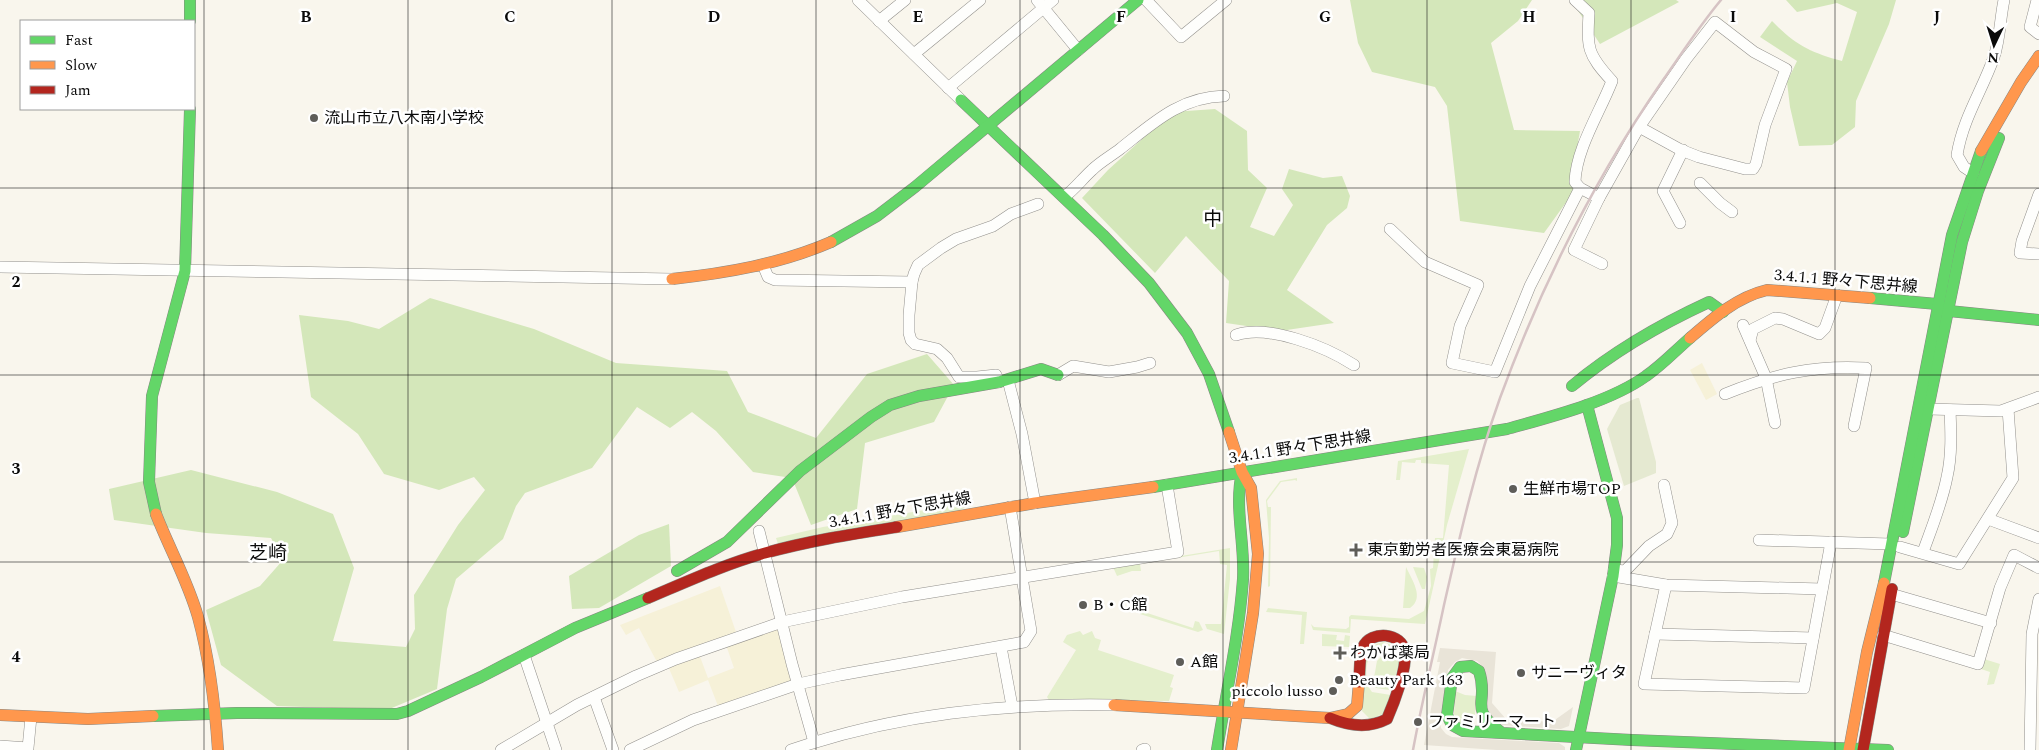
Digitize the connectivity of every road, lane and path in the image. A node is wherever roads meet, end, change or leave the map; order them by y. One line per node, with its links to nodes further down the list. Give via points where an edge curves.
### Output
1 (190, 0): 13 (street)
2 (858, 0): 14 (street)
3 (905, 0): 14 (street)
4 (980, 0): 17 (street)
5 (1053, 0): 12 (street)
6 (1138, 0): 16 (street)
7 (1146, 0): 8 (street, via 1181,37)
8 (1226, 0)
9 (1575, 0): 28 (street, via 1590,13 1589,50 1612,81 1576,172 1575,182)
10 (2004, 0): 26 (street, via 1994,57 1959,143 1957,155 1964,167)
11 (2037, 0): 15 (street, via 2030,27)
12 (1040, 4): 16 (street); 20 (street)
13 (190, 20)
14 (879, 21): 17 (street)
15 (2039, 34)
16 (1078, 50): 23 (street)
17 (914, 54): 20 (street)
18 (2039, 56): 26 (street, via 2000,117)
19 (2039, 73): 45 (street, via 2013,112 1988,162 1962,242)
20 (948, 88): 23 (street)
21 (1224, 96): 30 (street, via 1194,100 1169,111 1093,168)
22 (190, 110): 40 (street)
23 (987, 126): 30 (street); 38 (street, via 901,197 854,230 824,245)
24 (1640, 127): 25 (street); 25 (street, via 1686,58 1715,22 1754,52 1786,69 1753,169 1699,157); 31 (street)
25 (1684, 150): 34 (street, via 1664,191)
26 (1973, 173): 43 (street, via 1952,235)
27 (1700, 183): 33 (street)
28 (1580, 188): 31 (street); 35 (street, via 1530,286 1495,372 1452,363 1460,326 1478,285 1425,262)
29 (2039, 194): 36 (street, via 2020,253)
30 (1064, 197): 63 (street, via 1149,283 1186,333 1209,374)
31 (1599, 198): 37 (street, via 1574,250)
32 (1038, 204): 41 (street, via 941,248 918,266)
33 (1732, 212)
34 (1680, 223)
35 (1390, 230)
36 (2039, 254)
37 (1602, 264)
38 (763, 265): 40 (street, via 672,279); 41 (street, via 768,278 775,280)
39 (0, 267): 40 (street)
40 (185, 272): 100 (street, via 152,396 150,482 153,505 198,618)
41 (912, 282): 53 (street, via 911,340 937,349 959,376 996,375)
42 (1838, 295): 43 (street, 3.4.1.1 野々下思井線); 44 (street, 3.4.1.1 野々下思井線, via 1766,290 1744,297); 49 (street, via 1825,328 1819,334 1775,318 1753,329)
43 (1937, 304): 45 (street); 73 (street)
44 (1723, 312): 54 (street, via 1709,302 1664,322 1603,360); 57 (street, 3.4.1.1 野々下思井線, via 1646,376)
45 (1949, 312): 46 (street); 58 (street)
46 (2039, 320)
47 (1743, 326): 49 (street)
48 (1236, 335): 51 (street, via 1247,331 1267,332 1321,348)
49 (1750, 340): 52 (street)
50 (1150, 363): 53 (street, via 1110,372 1073,366 1058,375 1041,369)
51 (1354, 365)
52 (1766, 378): 55 (street); 61 (street); 62 (street, via 1828,367 1866,368)
53 (1004, 381): 66 (street, via 1022,434); 77 (street, via 905,400 880,410 800,472 727,542)
54 (1572, 386)
55 (1726, 394)
56 (2039, 397): 59 (street)
57 (1587, 405): 63 (street, 3.4.1.1 野々下思井線, via 1507,429); 78 (street, via 1617,518)
58 (1929, 409): 60 (street); 73 (street)
59 (2008, 409): 60 (street); 68 (street, via 2013,478)
60 (1950, 410): 74 (street, via 1948,475)
61 (1775, 423)
62 (1854, 426)
63 (1242, 472): 64 (street, 3.4.1.1 野々下思井線); 97 (street, via 1238,490 1244,549 1243,580); 99 (street, via 1251,488 1258,554 1253,613)
64 (1167, 485): 66 (street, 3.4.1.1 野々下思井線); 79 (street, via 1178,552)
65 (1664, 486): 78 (street, via 1672,523 1667,534 1649,546 1624,571)
66 (1034, 502): 67 (street, 3.4.1.1 野々下思井線)
67 (1010, 507): 75 (street, 3.4.1.1 野々下思井線, via 831,538); 79 (street)
68 (1988, 519): 70 (street); 74 (street, via 1959,564)
69 (759, 531): 75 (street)
70 (2039, 538)
71 (1759, 540): 72 (street)
72 (1831, 542): 73 (street); 81 (street)
73 (1895, 545): 74 (street); 82 (street); 111 (street, via 1867,652)
74 (1922, 552)
75 (766, 553): 84 (street); 91 (street, 3.4.1.1 野々下思井線, via 726,566 575,628)
76 (2039, 568): 85 (street, via 2014,555 2000,588)
77 (677, 571)
78 (1613, 573): 80 (street); 108 (street)
79 (1023, 579): 84 (street, via 893,599); 90 (street, via 1031,631 1024,642)
80 (1666, 585): 81 (street); 87 (street)
81 (1822, 589): 89 (street)
82 (1891, 594): 85 (street); 88 (street)
83 (2039, 599): 86 (street)
84 (782, 622): 92 (street); 94 (street, via 676,659)
85 (1991, 623): 88 (street, via 1978,664)
86 (2036, 629): 93 (street)
87 (1655, 634): 89 (street); 89 (street, via 1644,684 1804,688)
88 (1883, 635): 121 (street)
89 (1813, 638)
90 (1001, 647): 92 (street); 95 (street)
91 (524, 655): 100 (street, 3.4.1.1 野々下思井線, via 397,714); 104 (street)
92 (798, 684): 109 (street); 116 (street, via 693,720)
93 (2035, 686): 123 (street)
94 (594, 696): 104 (street); 115 (street)
95 (1012, 706): 97 (street, via 1114,705); 109 (street, via 919,718)
96 (1354, 709): 103 (street, via 1348,714); 105 (street); 105 (street, via 1358,701 1365,641 1375,635 1394,638 1404,647 1405,658 1390,714)
97 (1222, 711): 99 (street); 118 (street)
98 (1480, 711): 106 (street); 106 (street, via 1481,676 1475,667 1465,665 1452,678 1448,715 1454,727); 107 (street, via 1485,721)
99 (1237, 712): 103 (street); 119 (street)
100 (217, 714): 102 (street, 3.4.1.1 野々下思井線, via 88,719); 112 (street)
101 (0, 715): 102 (street, 3.4.1.1 野々下思井線)
102 (31, 717): 110 (street, via 28,748)
103 (1330, 718): 105 (street, via 1341,723)
104 (547, 723): 113 (street); 114 (street)
105 (1373, 726)
106 (1469, 732): 107 (street)
107 (1502, 733): 108 (street)
108 (1579, 737): 111 (street); 120 (street)
109 (814, 742): 117 (street)
110 (0, 746)
111 (1849, 749): 121 (street)
112 (218, 750)
113 (502, 750)
114 (556, 750)
115 (613, 750)
116 (630, 750)
117 (791, 750)
118 (1217, 750)
119 (1231, 750)
120 (1576, 750)
121 (1863, 750): 122 (street)
122 (1888, 750)
123 (2030, 750)

